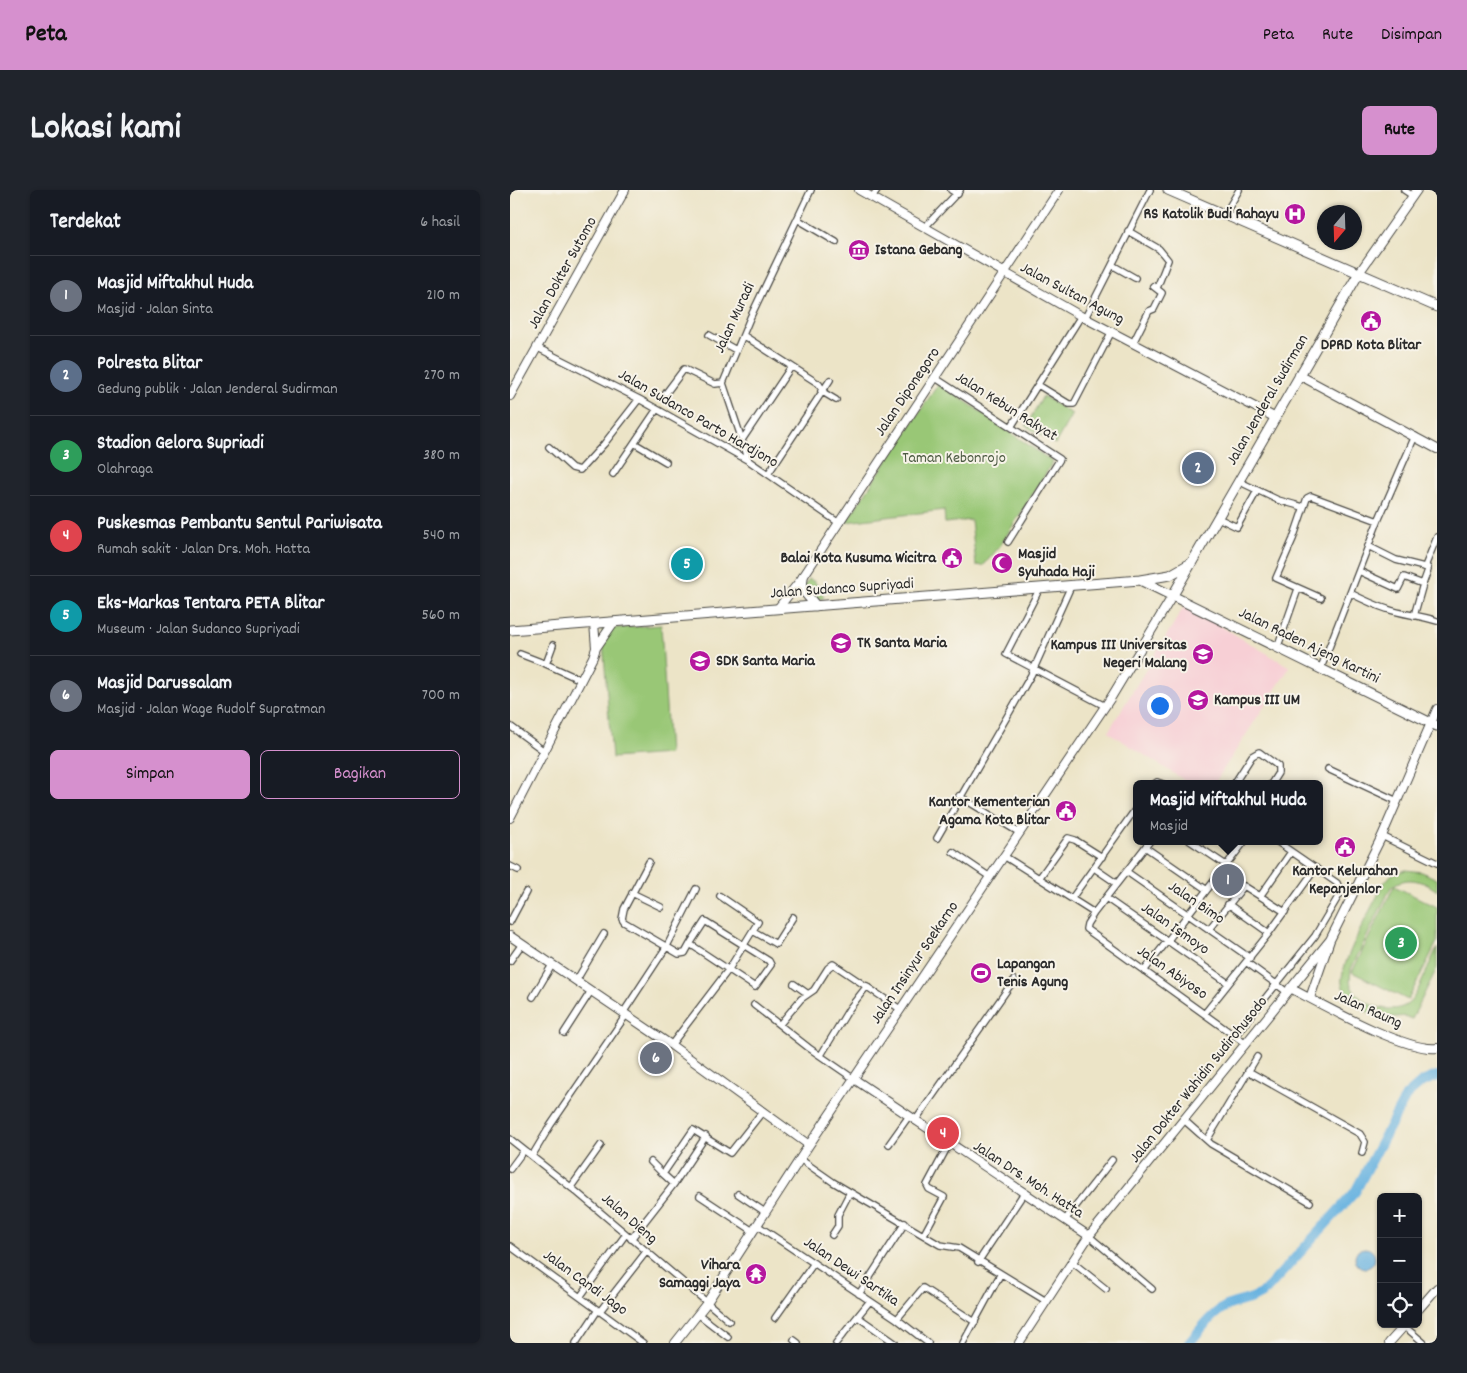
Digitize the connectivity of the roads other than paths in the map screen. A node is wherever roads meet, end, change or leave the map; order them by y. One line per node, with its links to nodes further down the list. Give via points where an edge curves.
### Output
1 (625, 190): 29 (main road, Jalan Dokter Sutomo)
2 (811, 190): 15 (street, Jalan Muradi)
3 (859, 190): 13 (main road, Jalan Sultan Agung)
4 (877, 190): 13 (street)
5 (951, 190): 11 (street)
6 (1058, 190): 20 (main road, Jalan Diponegoro)
7 (1150, 190): 17 (street)
8 (1168, 190): 14 (main road)
9 (1239, 190): 14 (street)
10 (1404, 190): 12 (street)
11 (959, 192): 16 (street)
12 (1415, 193): 21 (main road)
13 (872, 198): 16 (main road, Jalan Sultan Agung)
14 (1229, 216): 21 (main road)
15 (797, 219): 18 (street); 27 (street, Jalan Muradi)
16 (925, 227): 20 (main road, Jalan Sultan Agung)
17 (1128, 231): 19 (street); 28 (street, via 1159,249 1168,260 1155,287 1162,293)
18 (836, 242)
19 (1112, 265): 22 (street); 24 (street)
20 (1004, 273): 24 (main road, Jalan Sultan Agung); 33 (main road, Jalan Diponegoro)
21 (1359, 273): 23 (main road); 32 (main road, Jalan Jenderal Sudirman)
22 (1135, 278)
23 (1437, 307)
24 (1083, 317): 25 (main road, Jalan Sultan Agung); 36 (street)
25 (1112, 332): 28 (main road, Jalan Sultan Agung); 36 (street, via 1074,404)
26 (709, 335): 30 (street)
27 (743, 335): 30 (street, Jalan Muradi); 31 (street)
28 (1133, 342): 43 (main road, Jalan Sultan Agung)
29 (538, 348): 39 (main road, Jalan Dokter Sutomo); 40 (street, Jalan Sudanco Parto Hardjono)
30 (736, 350): 35 (street, Jalan Muradi)
31 (791, 367): 37 (street, via 819,384); 46 (street)
32 (1299, 374): 43 (main road, Jalan Jenderal Sudirman); 45 (main road)
33 (934, 377): 44 (street, Jalan Kebun Rakyat); 59 (main road, Jalan Diponegoro)
34 (830, 380): 37 (street)
35 (723, 383): 38 (street, via 715,384 684,369); 46 (street)
36 (1038, 385): 44 (street)
37 (822, 390): 41 (street); 53 (street)
38 (666, 393)
39 (510, 396)
40 (639, 399): 42 (street, Jalan Sudanco Parto Hardjono); 48 (street, via 580,470 572,468)
41 (836, 400)
42 (657, 409): 47 (street); 50 (street, Jalan Sudanco Parto Hardjono)
43 (1274, 417): 54 (main road, Jalan Jenderal Sudirman)
44 (1011, 427): 61 (street, Jalan Kebun Rakyat, via 1057,456 1059,463)
45 (1416, 436): 49 (main road); 58 (street)
46 (742, 440): 50 (street)
47 (634, 443): 51 (street); 52 (street)
48 (549, 448)
49 (1437, 449)
50 (749, 461): 53 (street, Jalan Sudanco Parto Hardjono)
51 (666, 462)
52 (613, 474)
53 (768, 474): 59 (street, Jalan Sudanco Parto Hardjono)
54 (1238, 482): 55 (street); 57 (main road, Jalan Jenderal Sudirman)
55 (1257, 491): 56 (street); 57 (street, via 1237,527)
56 (1303, 507): 58 (street, via 1311,496); 71 (street, via 1276,577)
57 (1218, 518): 63 (main road, Jalan Jenderal Sudirman)
58 (1378, 521): 62 (street)
59 (839, 523): 66 (main road, Jalan Diponegoro)
60 (1437, 536): 64 (street, via 1426,564)
61 (1008, 542)
62 (1368, 546): 64 (street, via 1396,560); 65 (street)
63 (1192, 562): 67 (main road, via 1170,575); 73 (main road, Jalan Jenderal Sudirman)
64 (1428, 568): 68 (street)
65 (1359, 572): 68 (street, via 1398,589 1404,577); 72 (street)
66 (803, 577): 75 (main road, via 802,590); 76 (main road, Jalan Diponegoro)
67 (1140, 580): 69 (main road, Jalan Sudanco Supriyadi); 73 (main road, Jalan Sudanco Supriyadi)
68 (1423, 584): 77 (street)
69 (1071, 586): 70 (main road, Jalan Sudanco Supriyadi); 87 (street)
70 (1036, 589): 75 (main road, Jalan Sudanco Supriyadi); 87 (street, via 1006,651 1007,656)
71 (1298, 589): 74 (street); 83 (street)
72 (1350, 594): 77 (street); 88 (street)
73 (1173, 595): 83 (main road, Jalan Raden Ajeng Kartini); 90 (main road, Jalan Insinyur Soekarno)
74 (1321, 598)
75 (816, 606): 76 (main road, Jalan Sudanco Supriyadi)
76 (779, 608): 79 (main road, Jalan Sudanco Supriyadi)
77 (1414, 616): 78 (street)
78 (1437, 621)
79 (614, 622): 80 (main road, Jalan Sudanco Supriyadi); 84 (main road)
80 (594, 623): 81 (main road, Jalan Sudanco Supriyadi); 84 (main road)
81 (510, 630)
82 (553, 645): 86 (street)
83 (1278, 646): 88 (main road, Jalan Raden Ajeng Kartini)
84 (596, 648): 89 (main road)
85 (520, 654): 86 (street)
86 (546, 664): 89 (street)
87 (1034, 668): 90 (street); 98 (street, via 1003,726)
88 (1321, 668): 92 (main road, Jalan Raden Ajeng Kartini)
89 (581, 680): 94 (main road)
90 (1105, 706): 103 (main road, Jalan Insinyur Soekarno)
91 (1437, 709): 92 (main road, Jalan Dokter Wahidin Sudirohusodo)
92 (1434, 725): 99 (main road, Jalan Dokter Wahidin Sudirohusodo)
93 (510, 726): 94 (street)
94 (544, 751): 100 (main road)
95 (1328, 769): 99 (street)
96 (1237, 780): 97 (street, via 1252,756 1259,752 1278,766)
97 (1274, 780)
98 (959, 796): 103 (street); 105 (street)
99 (1397, 800): 104 (main road, Jalan Dokter Wahidin Sudirohusodo)
100 (512, 809): 102 (main road)
101 (1133, 813): 113 (street)
102 (510, 818)
103 (1020, 833): 112 (main road, Jalan Insinyur Soekarno)
104 (1382, 836): 115 (street); 146 (main road, Jalan Dokter Wahidin Sudirohusodo)
105 (937, 838)
106 (1196, 845): 116 (street)
107 (1242, 845): 116 (street)
108 (1281, 845): 111 (street)
109 (1145, 847): 121 (street); 126 (street)
110 (953, 852): 122 (street)
111 (1291, 852): 119 (street); 129 (street)
112 (1004, 856): 122 (main road, Jalan Insinyur Soekarno); 123 (street)
113 (1102, 857): 118 (street); 123 (street, via 1068,838)
114 (650, 862): 128 (street)
115 (1437, 863)
116 (1226, 865): 126 (street)
117 (510, 866): 120 (street)
118 (1094, 868): 124 (street); 131 (street)
119 (1316, 868): 135 (street); 160 (street, via 1337,883 1341,892 1327,918)
120 (518, 870)
121 (1127, 872): 124 (street); 137 (street, Jalan Bimo)
122 (990, 877): 168 (main road, Jalan Insinyur Soekarno)
123 (1040, 878): 131 (street)
124 (1116, 883): 132 (street)
125 (696, 889): 150 (street)
126 (1207, 890): 137 (street)
127 (526, 892): 139 (street)
128 (632, 894): 134 (street); 150 (street, via 622,919)
129 (1261, 895): 133 (street, via 1244,886); 135 (street)
130 (720, 896): 141 (street, via 757,920)
131 (1072, 898): 136 (street)
132 (1106, 898): 136 (street); 145 (street, Jalan Ismoyo)
133 (1228, 904): 140 (street); 142 (street)
134 (661, 907)
135 (1285, 912): 142 (street)
136 (1094, 913): 155 (street, Jalan Abiyoso, via 1086,927 1089,932)
137 (1186, 915): 140 (street, Jalan Bimo); 145 (street)
138 (793, 918): 141 (street, via 776,944)
139 (510, 922)
140 (1209, 929): 151 (street, Jalan Bimo)
141 (753, 931): 149 (street)
142 (1269, 933): 151 (street)
143 (604, 934): 157 (street)
144 (510, 936): 147 (main road)
145 (1167, 940): 155 (street); 158 (street, Jalan Ismoyo)
146 (1330, 940): 162 (main road, Jalan Dokter Wahidin Sudirohusodo); 166 (main road, Jalan Dokter Wahidin Sudirohusodo)
147 (522, 944): 152 (street); 153 (main road)
148 (690, 944): 149 (street, via 704,921); 150 (street, via 682,955); 154 (street)
149 (744, 945): 154 (street); 154 (street, via 769,961 771,966 756,987)
150 (666, 948): 170 (street)
151 (1248, 960): 158 (street); 160 (street, Jalan Bimo)
152 (510, 961)
153 (552, 964): 157 (main road); 165 (street)
154 (729, 969): 175 (street)
155 (1144, 971): 169 (street, Jalan Abiyoso)
156 (1014, 980): 182 (street)
157 (576, 981): 163 (main road)
158 (1228, 983): 169 (street)
159 (794, 984): 164 (street)
160 (1278, 984): 162 (street, Jalan Bimo); 173 (street)
161 (867, 986): 164 (street, via 833,964); 168 (street); 177 (street)
162 (1288, 990): 166 (main road, Jalan Raung); 174 (main road, Jalan Dokter Wahidin Sudirohusodo)
163 (592, 992): 170 (main road); 172 (street)
164 (808, 994): 171 (street)
165 (533, 997)
166 (1310, 998): 176 (main road, Jalan Raung, via 1367,1027 1419,1047)
167 (754, 1005): 171 (street)
168 (900, 1009): 180 (main road, Jalan Insinyur Soekarno)
169 (1205, 1013): 173 (street, Jalan Abiyoso)
170 (625, 1014): 175 (main road); 193 (street)
171 (780, 1024): 177 (street)
172 (564, 1033)
173 (1235, 1036): 174 (street, Jalan Abiyoso)
174 (1244, 1043): 183 (main road, Jalan Dokter Wahidin Sudirohusodo)
175 (671, 1045): 181 (main road)
176 (1437, 1048)
177 (821, 1056): 180 (street)
178 (1258, 1057): 179 (street)
179 (1248, 1071): 186 (street); 192 (street, via 1360,1134 1365,1142)
180 (854, 1078): 182 (main road, Jalan Drs. Moh. Hatta); 190 (main road, Jalan Insinyur Soekarno)
181 (763, 1111): 184 (street, via 730,1153); 190 (main road)
182 (912, 1119): 187 (street); 188 (main road, Jalan Drs. Moh. Hatta)
183 (1184, 1120): 186 (street); 213 (main road, Jalan Dokter Wahidin Sudirohusodo)
184 (706, 1136): 198 (street, via 693,1130); 199 (street)
185 (511, 1140): 191 (street, Jalan Dieng)
186 (1207, 1140): 205 (street)
187 (889, 1144)
188 (949, 1144): 202 (main road, Jalan Drs. Moh. Hatta); 210 (street, via 927,1185 944,1198)
189 (601, 1145): 200 (street)
190 (809, 1145): 194 (main road, Jalan Insinyur Soekarno)
191 (524, 1150): 193 (street, Jalan Dieng); 197 (street)
192 (1362, 1153)
193 (532, 1156): 200 (street, Jalan Dieng)
194 (800, 1159): 201 (street); 206 (main road, Jalan Insinyur Soekarno)
195 (1112, 1160): 207 (street)
196 (651, 1162): 198 (street)
197 (510, 1169)
198 (663, 1174): 199 (street)
199 (674, 1184): 212 (street)
200 (570, 1187): 212 (street, Jalan Dieng)
201 (850, 1192): 208 (street); 211 (street)
202 (1024, 1193): 207 (main road, Jalan Drs. Moh. Hatta); 217 (street)
203 (738, 1194): 206 (street)
204 (700, 1196): 209 (street, Jalan Dewi Sartika)
205 (1310, 1202)
206 (765, 1212): 209 (main road, Jalan Insinyur Soekarno)
207 (1065, 1220): 213 (main road, Jalan Drs. Moh. Hatta)
208 (905, 1223): 210 (street); 223 (street)
209 (755, 1228): 218 (street, Jalan Dewi Sartika); 227 (main road, Jalan Insinyur Soekarno)
210 (924, 1234): 217 (street, via 940,1245 959,1248)
211 (832, 1235)
212 (629, 1236): 215 (street, Jalan Dieng); 224 (street)
213 (1089, 1236): 216 (main road, Jalan Dokter Wahidin Sudirohusodo); 222 (street)
214 (510, 1246): 224 (street, Jalan Candi Jago)
215 (646, 1252): 227 (street, Jalan Dieng); 229 (street)
216 (1071, 1261): 220 (street); 226 (main road, Jalan Dokter Wahidin Sudirohusodo)
217 (978, 1262): 219 (street)
218 (814, 1263): 223 (street, Jalan Dewi Sartika); 232 (street)
219 (1000, 1275): 226 (street); 235 (street)
220 (1106, 1288)
221 (1437, 1288): 228 (main road)
222 (1152, 1289)
223 (859, 1294): 225 (street, Jalan Dewi Sartika)
224 (580, 1298): 229 (street, Jalan Candi Jago)
225 (870, 1301): 231 (street); 233 (street, Jalan Dewi Sartika)
226 (1046, 1301): 246 (main road, Jalan Dokter Wahidin Sudirohusodo)
227 (706, 1304): 230 (main road, Jalan Insinyur Soekarno); 234 (street, Jalan Dieng)
228 (1422, 1305)
229 (599, 1310): 240 (street); 241 (street, Jalan Candi Jago)
230 (698, 1314): 238 (street); 242 (main road, Jalan Insinyur Soekarno)
231 (858, 1317): 243 (street); 244 (street)
232 (776, 1318)
233 (897, 1319): 235 (street, via 923,1288); 239 (street, Jalan Dewi Sartika)
234 (729, 1321)
235 (975, 1322): 245 (street)
236 (1402, 1328): 247 (main road)
237 (1408, 1328): 248 (street)
238 (728, 1337)
239 (926, 1342)
240 (576, 1343)
241 (643, 1343)
242 (675, 1343)
243 (836, 1343)
244 (895, 1343)
245 (963, 1343)
246 (1019, 1343)
247 (1389, 1343)
248 (1424, 1343)

